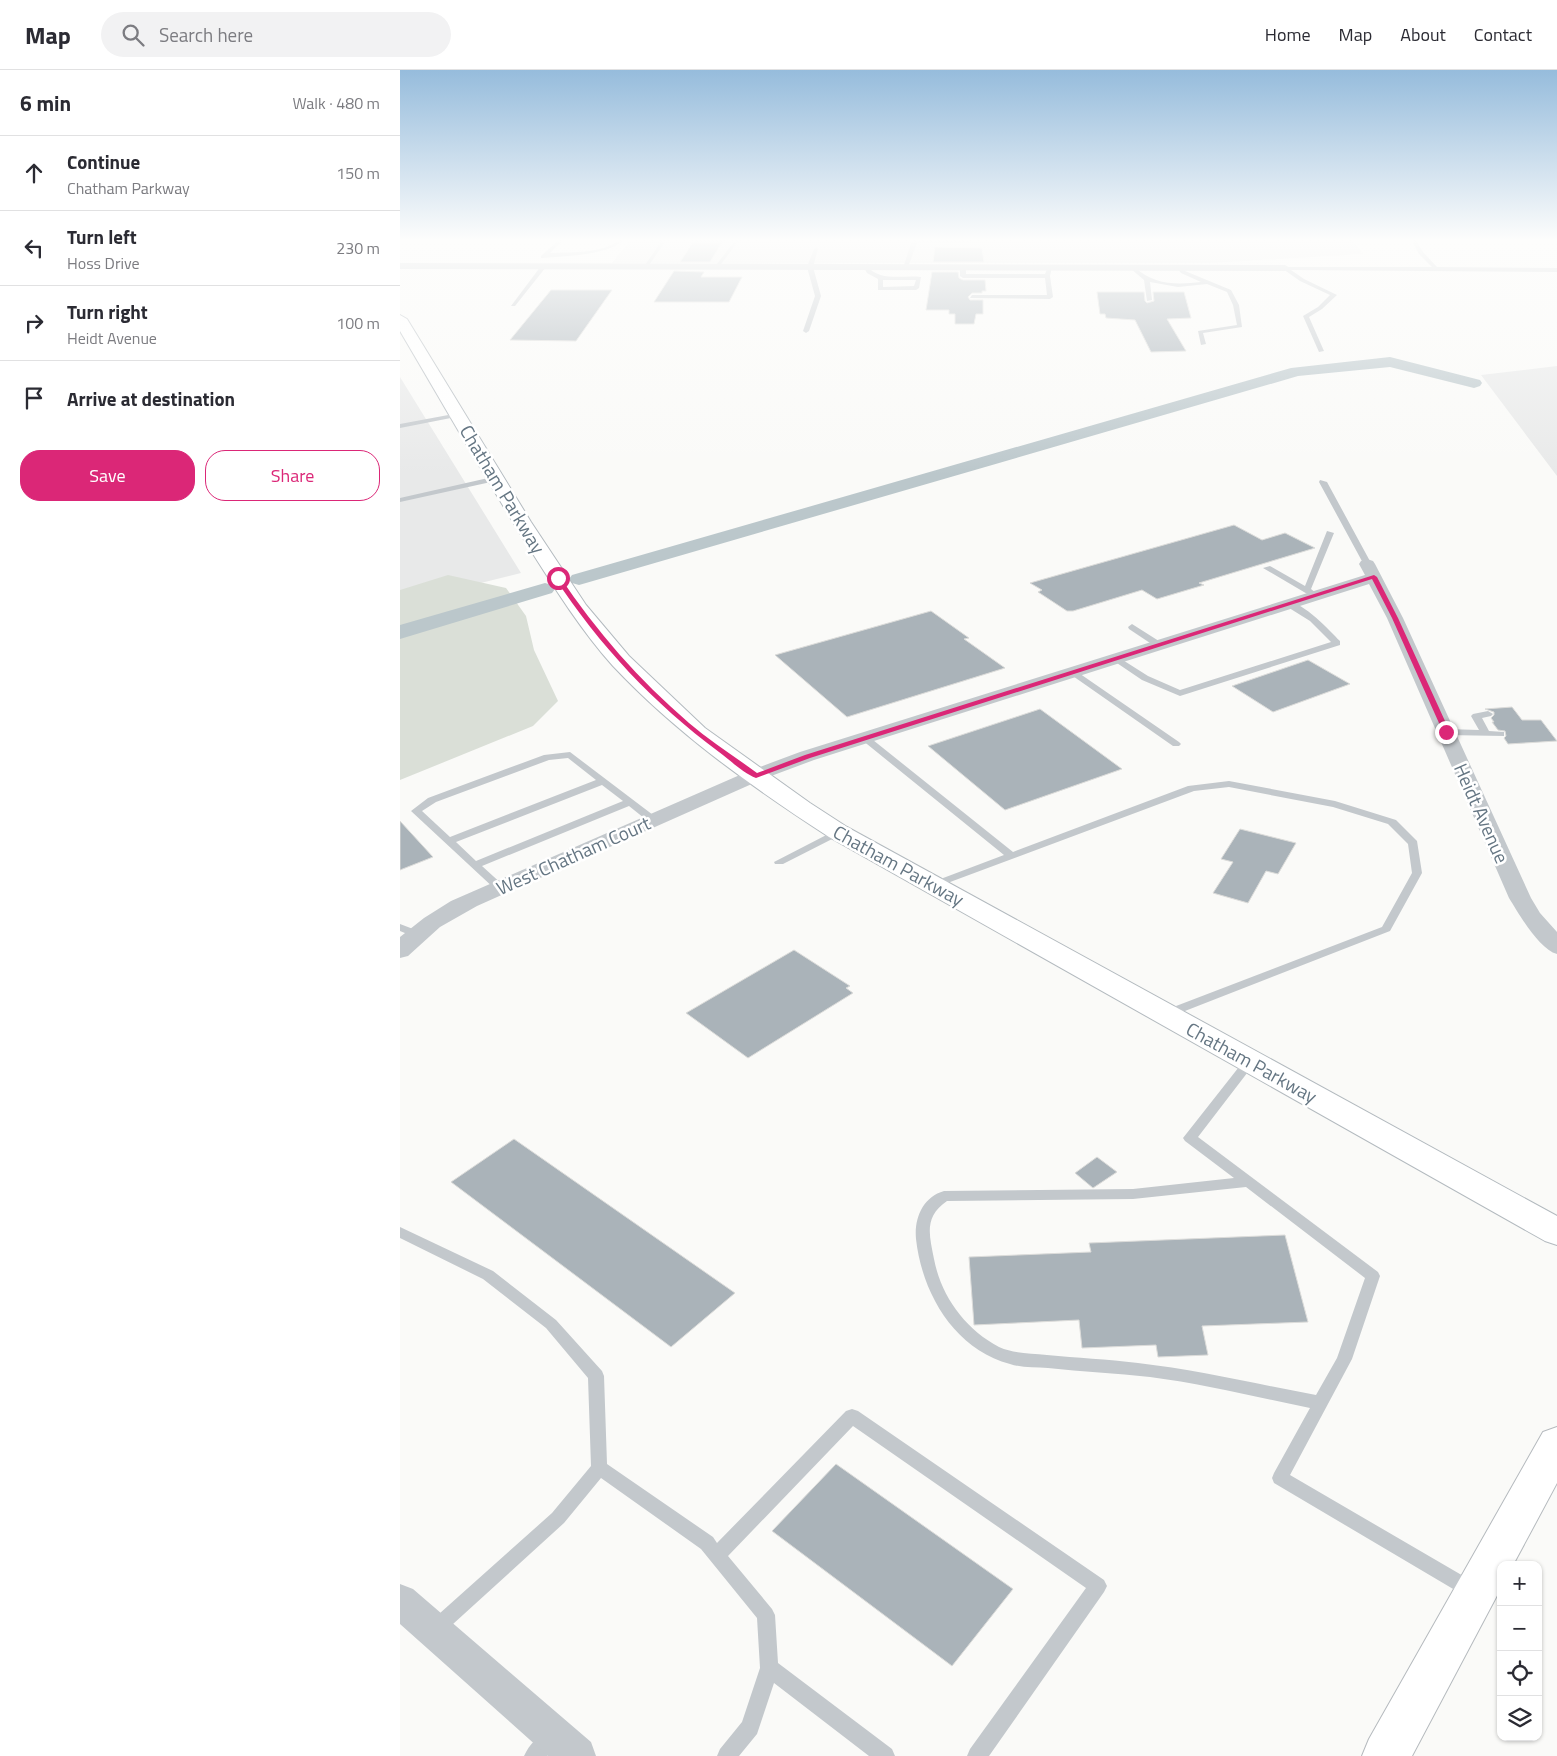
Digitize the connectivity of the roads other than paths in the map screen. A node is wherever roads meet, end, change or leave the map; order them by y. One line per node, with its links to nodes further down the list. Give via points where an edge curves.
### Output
1 (811, 318): 5 (lane)
2 (1238, 318): 6 (lane, via 1240,326 1200,332)
3 (1307, 318): 7 (lane)
4 (400, 319): 8 (main road, Chatham Parkway)
5 (806, 331)
6 (1203, 344)
7 (1321, 351)
8 (458, 415): 9 (lane); 10 (main road, Chatham Parkway)
9 (400, 426)
10 (497, 478): 12 (lane); 28 (main road, Chatham Parkway, via 578,609 621,661 687,725)
11 (1323, 482): 15 (lane)
12 (400, 500)
13 (1330, 533): 16 (lane)
14 (1267, 568): 16 (lane)
15 (1370, 570): 16 (street, West Chatham Court); 23 (street, Heidt Avenue)
16 (1311, 593): 17 (street, West Chatham Court)
17 (1290, 604): 19 (street, West Chatham Court); 20 (lane, via 1313,619 1337,643 1180,693 1145,678)
18 (1132, 628): 19 (lane)
19 (1158, 645): 20 (street, West Chatham Court)
20 (1115, 659): 21 (street, West Chatham Court)
21 (1073, 672): 26 (street, West Chatham Court); 27 (lane)
22 (1488, 714): 24 (lane, via 1476,716)
23 (1446, 732): 24 (lane); 40 (street, Heidt Avenue, via 1520,898)
24 (1485, 733): 25 (lane)
25 (1501, 734)
26 (865, 738): 28 (street, West Chatham Court); 34 (lane)
27 (1176, 744)
28 (756, 776): 31 (street, West Chatham Court); 32 (main road, Chatham Parkway)
29 (602, 781): 30 (lane); 33 (lane); 33 (lane, via 570,755 547,756 432,800 416,811)
30 (630, 802): 31 (lane); 36 (lane)
31 (653, 820): 38 (street, West Chatham Court)
32 (838, 832): 35 (lane); 37 (main road, Chatham Parkway)
33 (449, 842): 36 (lane)
34 (1011, 855): 37 (lane); 42 (lane, via 1192,788 1229,784 1343,806 1392,822 1413,844 1417,873 1386,929)
35 (778, 862)
36 (475, 865): 38 (lane)
37 (934, 885): 42 (main road, Chatham Parkway)
38 (500, 888): 39 (street, West Chatham Court)
39 (408, 931): 41 (street, West Chatham Court)
40 (1557, 947)
41 (400, 951)
42 (1167, 1014): 43 (main road, Chatham Parkway)
43 (1250, 1061): 44 (lane, via 1190,1138); 46 (main road, Chatham Parkway)
44 (1248, 1182): 47 (lane, via 1373,1276 1344,1360); 47 (lane, via 1133,1194 944,1196 926,1210 922,1228 927,1270 958,1325 983,1344 1010,1358 1164,1372)
45 (400, 1232): 49 (lane, via 488,1275 551,1324 596,1376)
46 (1557, 1232)
47 (1321, 1403): 51 (lane, via 1280,1478)
48 (1552, 1460): 51 (main road)
49 (600, 1468): 50 (lane, via 707,1543); 53 (lane, via 558,1518)
50 (717, 1555): 54 (lane, via 766,1615); 58 (lane, via 852,1416 1098,1586)
51 (1476, 1592): 59 (main road)
52 (400, 1601): 53 (street)
53 (434, 1630): 55 (street)
54 (770, 1668): 56 (lane, via 750,1727); 57 (lane)
55 (555, 1749)
56 (727, 1756)
57 (885, 1756)
58 (977, 1756)
59 (1386, 1756)

